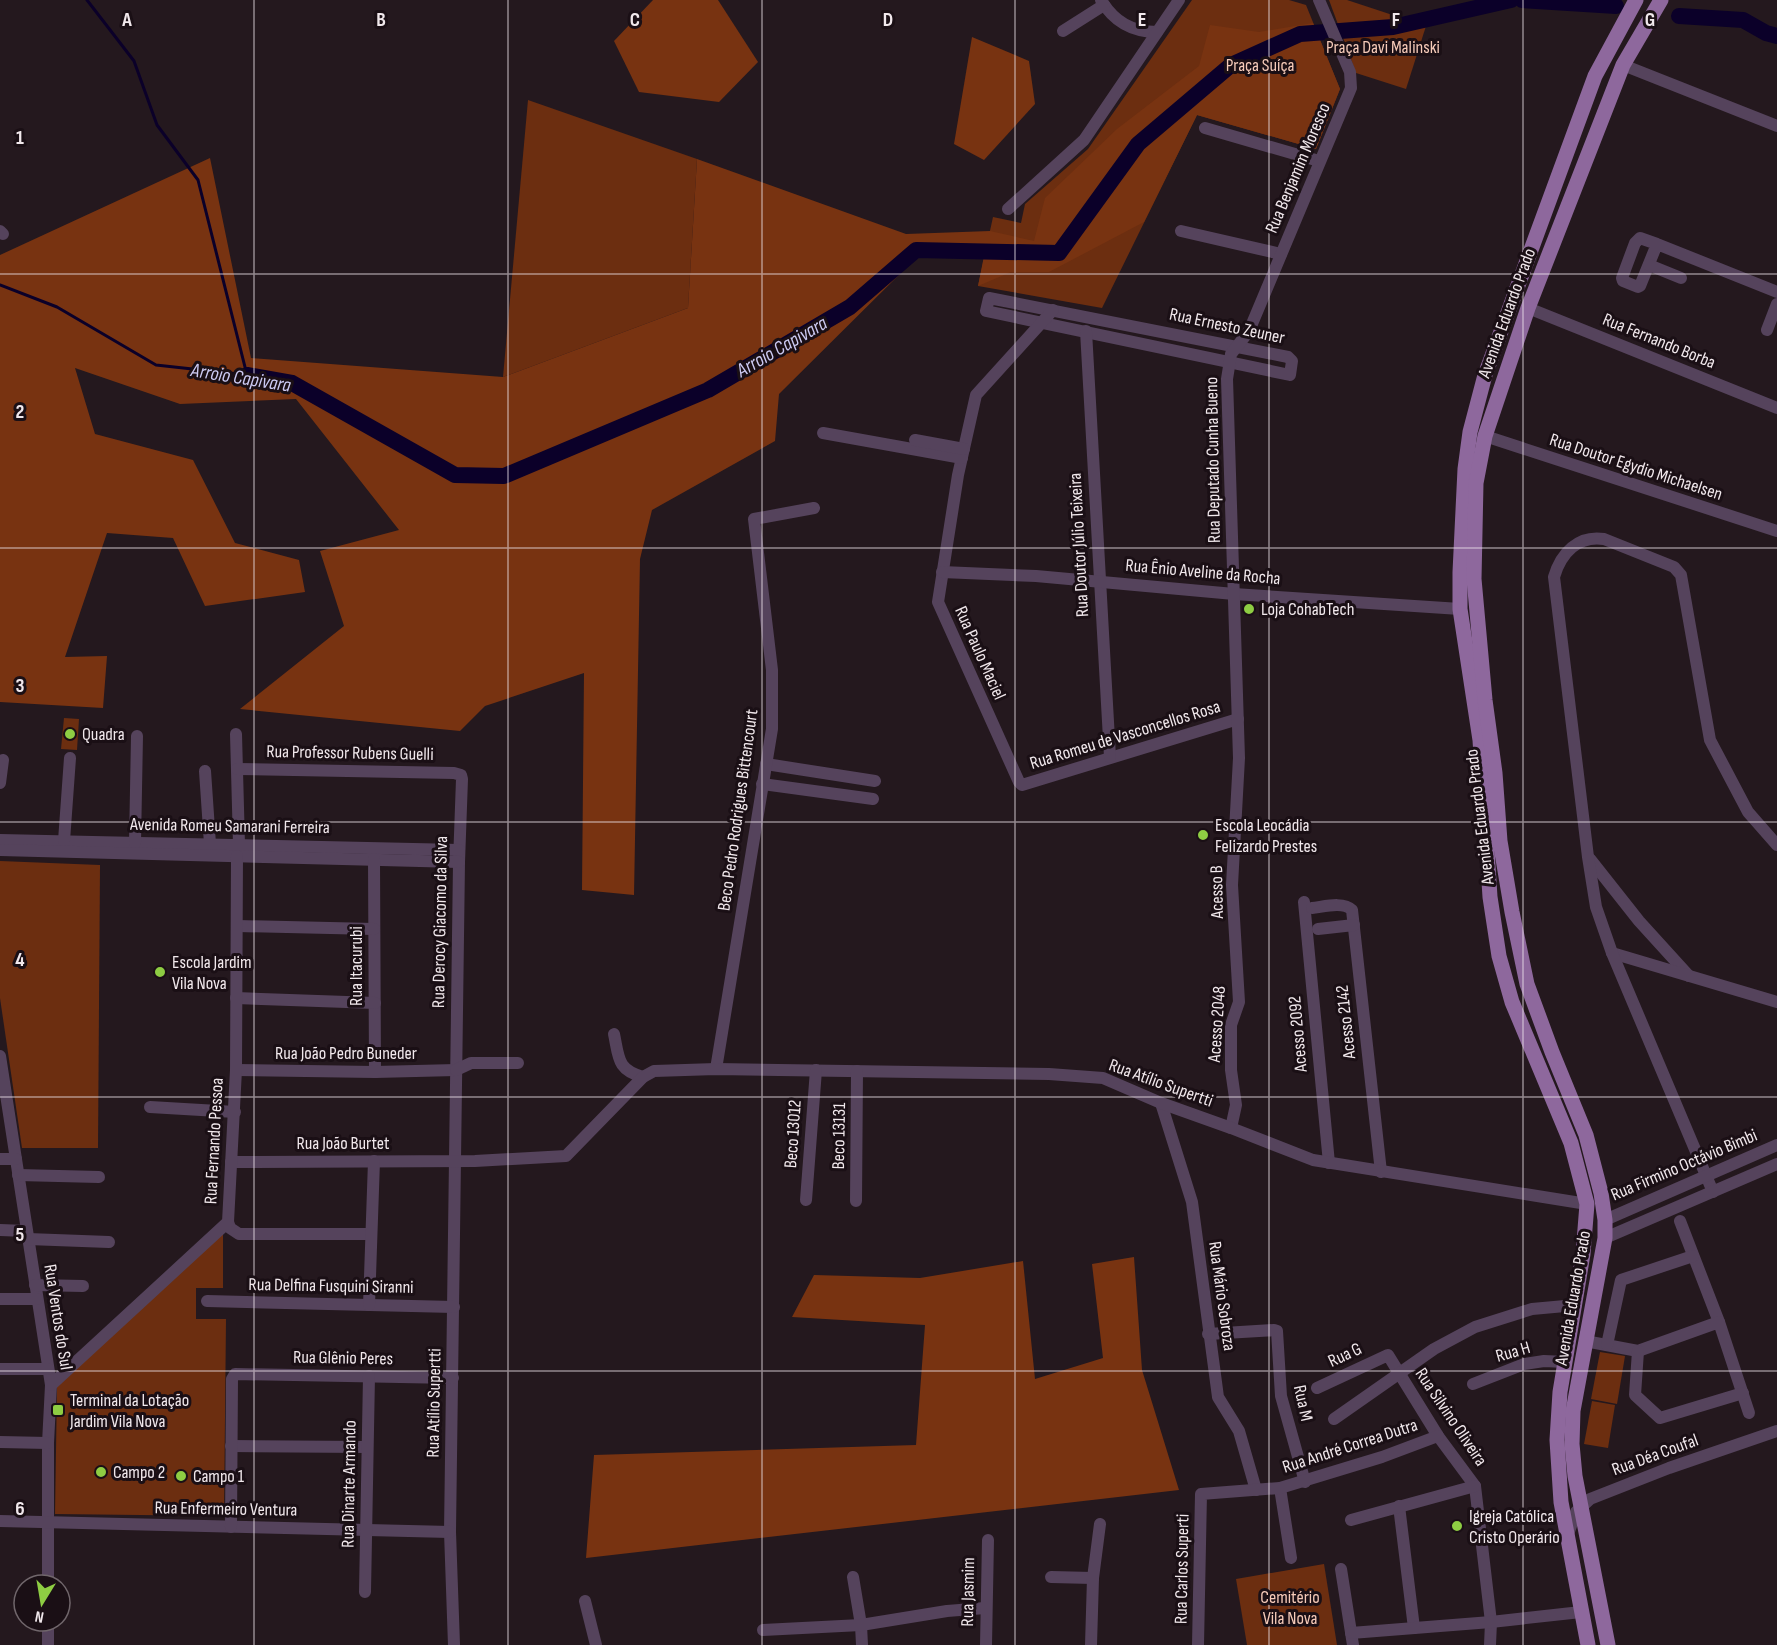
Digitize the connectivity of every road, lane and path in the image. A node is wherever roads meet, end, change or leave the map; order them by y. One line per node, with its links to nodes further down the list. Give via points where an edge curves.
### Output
1 (1179, 0): 7 (street)
2 (1319, 0): 11 (street, Rua Benjamim Moresco, via 1351,80)
3 (1636, 0): 37 (main road, Avenida Eduardo Prado, via 1595,76 1485,375 1465,469)
4 (1661, 0): 8 (main road, Avenida Eduardo Prado)
5 (1102, 3): 6 (street); 7 (street, via 1134,30)
6 (1063, 31)
7 (1157, 32): 12 (street, via 1084,140)
8 (1623, 65): 9 (street); 20 (main road, Avenida Eduardo Prado)
9 (1777, 126)
10 (1205, 128): 11 (street)
11 (1319, 161): 15 (street, Rua Benjamim Moresco)
12 (1008, 209)
13 (1181, 231): 15 (street)
14 (1657, 244): 16 (street); 16 (street, via 1637,240 1623,281 1640,286); 18 (street)
15 (1281, 254): 25 (street, Rua Benjamim Moresco, via 1249,331)
16 (1649, 265): 17 (street)
17 (1681, 278)
18 (1777, 292)
19 (1777, 304): 23 (street)
20 (1528, 308): 27 (street, Rua Fernando Borba); 29 (main road, Avenida Eduardo Prado)
21 (1053, 310): 22 (street, Rua Paulo Maciel); 22 (street, Rua Ernesto Zeuner, via 989,298 986,310); 25 (street, Rua Ernesto Zeuner)
22 (1042, 322): 24 (street, Rua Ernesto Zeuner); 31 (street, Rua Paulo Maciel, via 976,395)
23 (1767, 330)
24 (1086, 331): 26 (street, Rua Ernesto Zeuner); 35 (street, Rua Doutor Júlio Teixeira)
25 (1238, 346): 26 (street, Rua Deputado Cunha Bueno); 26 (street, Rua Ernesto Zeuner, via 1291,358 1290,375)
26 (1229, 362): 36 (street, Rua Deputado Cunha Bueno)
27 (1777, 408)
28 (823, 433): 31 (street)
29 (1485, 436): 33 (street, Rua Doutor Egydio Michaelsen); 38 (main road, Avenida Eduardo Prado, via 1476,483)
30 (915, 440): 31 (street)
31 (963, 454): 34 (street, Rua Paulo Maciel)
32 (814, 508): 46 (street, Beco Pedro Rodrigues Bittencourt, via 753,519 772,670 772,729)
33 (1777, 531)
34 (942, 572): 35 (street, Rua Ênio Aveline da Rocha); 53 (street, Rua Paulo Maciel, via 938,602)
35 (1099, 582): 36 (street, Rua Ênio Aveline da Rocha); 43 (street, Rua Doutor Júlio Teixeira)
36 (1234, 594): 37 (street, Rua Ênio Aveline da Rocha); 40 (street, Rua Deputado Cunha Bueno)
37 (1460, 609): 38 (main road); 39 (main road); 69 (main road, Avenida Eduardo Prado, via 1480,740)
38 (1477, 609): 39 (main road, Avenida Eduardo Prado)
39 (1480, 649): 68 (main road, Avenida Eduardo Prado)
40 (1238, 719): 43 (street, Rua Romeu de Vasconcellos Rosa); 75 (street, Acesso B, via 1232,885)
41 (236, 734): 47 (street, Rua Fernando Pessoa)
42 (137, 736): 57 (street)
43 (1110, 757): 53 (street, Rua Romeu de Vasconcellos Rosa)
44 (70, 758): 56 (street)
45 (3, 760): 51 (street)
46 (766, 764): 50 (street); 52 (street, Beco Pedro Rodrigues Bittencourt)
47 (237, 769): 49 (street, Rua Professor Rubens Guelli); 63 (street, Rua Fernando Pessoa)
48 (205, 771): 58 (street)
49 (461, 775): 65 (street, Rua Derocy Giacomo da Silva)
50 (875, 781)
51 (0, 783)
52 (762, 784): 54 (street); 87 (street, Beco Pedro Rodrigues Bittencourt)
53 (1022, 785)
54 (873, 799)
55 (0, 840): 60 (street, Avenida Romeu Samarani Ferreira)
56 (64, 841): 57 (street, Avenida Romeu Samarani Ferreira); 60 (street, Avenida Romeu Samarani Ferreira)
57 (135, 843): 61 (street, Avenida Romeu Samarani Ferreira)
58 (210, 844): 61 (street, Avenida Romeu Samarani Ferreira); 63 (street, Avenida Romeu Samarani Ferreira)
59 (1777, 845): 66 (street, via 1748,812 1710,740 1681,575 1631,549 1596,537 1580,541 1567,552 1554,577)
60 (48, 846): 61 (street, Avenida Romeu Samarani Ferreira); 62 (street, Avenida Romeu Samarani Ferreira)
61 (160, 849): 63 (street, Avenida Romeu Samarani Ferreira)
62 (0, 850)
63 (238, 850): 64 (street, Avenida Romeu Samarani Ferreira); 71 (street, Rua Fernando Pessoa)
64 (311, 851): 65 (street, Avenida Romeu Samarani Ferreira); 67 (street, Avenida Romeu Samarani Ferreira)
65 (459, 856): 67 (street, Avenida Romeu Samarani Ferreira); 86 (street, Rua Derocy Giacomo da Silva)
66 (1588, 857): 74 (street, via 1596,907); 76 (street)
67 (374, 860): 73 (street, Rua Itacurubi)
68 (1509, 894): 69 (main road); 77 (main road, Avenida Eduardo Prado)
69 (1490, 897): 78 (main road, Avenida Eduardo Prado)
70 (1354, 925): 72 (street); 103 (street, Acesso 2092, via 1348,906 1308,905); 105 (street, Acesso 2142)
71 (238, 926): 73 (street); 79 (street, Rua Fernando Pessoa)
72 (1318, 928)
73 (374, 929): 81 (street, Rua Itacurubi)
74 (1612, 953): 76 (street); 107 (street)
75 (1237, 958): 96 (street, Acesso 2048, via 1239,1002 1231,1025 1236,1105)
76 (1689, 977): 80 (street)
77 (1527, 981): 78 (main road); 113 (main road, Avenida Eduardo Prado, via 1586,1135)
78 (1508, 986): 112 (main road, Avenida Eduardo Prado, via 1571,1143)
79 (236, 998): 81 (street); 85 (street, Rua Fernando Pessoa)
80 (1777, 1002)
81 (375, 1003): 90 (street, Rua Itacurubi)
82 (614, 1034): 91 (street, via 622,1067)
83 (0, 1056): 92 (street, Rua Ventos do Sul)
84 (518, 1063): 86 (street, via 471,1063)
85 (236, 1070): 90 (street, Rua João Pedro Buneder); 95 (street, Rua Fernando Pessoa)
86 (456, 1070): 90 (street, Rua João Pedro Buneder); 101 (street, Rua Atílio Supertti)
87 (716, 1070): 88 (street, Rua Atílio Supertti); 91 (street, Rua Atílio Supertti, via 654,1071)
88 (816, 1070): 89 (street, Rua Atílio Supertti); 110 (street, Beco 13012)
89 (858, 1071): 93 (street, Rua Atílio Supertti, via 1103,1078); 111 (street, Beco 13131)
90 (375, 1072)
91 (643, 1077): 101 (street, via 566,1156)
92 (2, 1086): 99 (street, Rua Ventos do Sul)
93 (1161, 1103): 96 (street, Rua Atílio Supertti); 131 (street, Rua Mário Sobroza, via 1191,1202)
94 (150, 1107): 95 (street)
95 (235, 1112): 102 (street, Rua Fernando Pessoa)
96 (1231, 1128): 103 (street, Rua Atílio Supertti)
97 (1777, 1145): 107 (street, Rua Firmino Octávio Bimbi)
98 (0, 1159): 99 (street)
99 (16, 1159): 106 (street, Rua Ventos do Sul)
100 (374, 1161): 101 (street, Rua João Burtet); 102 (street, Rua João Burtet); 117 (street)
101 (454, 1161): 129 (street, Rua Atílio Supertti)
102 (231, 1162): 115 (street, Rua Fernando Pessoa)
103 (1329, 1163): 105 (street, Rua Atílio Supertti)
104 (1777, 1164): 109 (street, Rua Firmino Octávio Bimbi)
105 (1381, 1172): 112 (street, Rua Atílio Supertti)
106 (18, 1175): 108 (street); 118 (street, Rua Ventos do Sul)
107 (1705, 1175): 109 (street); 113 (street, Rua Firmino Octávio Bimbi)
108 (99, 1176)
109 (1713, 1192): 119 (street, Rua Firmino Octávio Bimbi)
110 (806, 1200)
111 (856, 1201)
112 (1587, 1204): 128 (main road, Avenida Eduardo Prado)
113 (1605, 1220): 119 (main road, Avenida Eduardo Prado)
114 (1680, 1221): 121 (street)
115 (228, 1222): 117 (street, via 239,1234); 143 (street, Rua Fernando Pessoa)
116 (0, 1230): 118 (street)
117 (371, 1234): 127 (street)
118 (27, 1235): 120 (street); 122 (street, Rua Ventos do Sul)
119 (1605, 1238): 132 (main road, Avenida Eduardo Prado)
120 (109, 1242)
121 (1693, 1256): 130 (street); 133 (street, via 1621,1280)
122 (35, 1285): 123 (street); 125 (street, Rua Ventos do Sul)
123 (83, 1286)
124 (0, 1299): 125 (street)
125 (37, 1299): 138 (street, Rua Ventos do Sul)
126 (207, 1301): 127 (street, Rua Delfina Fusquini Siranni)
127 (369, 1305): 129 (street, Rua Delfina Fusquini Siranni)
128 (1575, 1305): 136 (main road, Avenida Eduardo Prado); 139 (street, via 1532,1309 1475,1327)
129 (454, 1307): 141 (street, Rua Atílio Supertti)
130 (1719, 1322): 134 (street); 145 (street)
131 (1208, 1334): 154 (street, Rua M, via 1276,1330 1281,1396); 157 (street, Rua Mário Sobroza, via 1218,1397 1239,1431)
132 (1585, 1341): 133 (street); 160 (main road, Avenida Eduardo Prado, via 1572,1433)
133 (1604, 1344): 134 (street)
134 (1638, 1351): 145 (street, via 1635,1395 1660,1418)
135 (1388, 1354): 139 (street, Rua Silvino Oliveira); 144 (street, Rua G)
136 (1565, 1362): 142 (street, Rua H, via 1524,1364); 168 (main road, Avenida Eduardo Prado, via 1557,1440)
137 (0, 1369): 138 (street)
138 (48, 1370): 143 (street, Rua Ventos do Sul)
139 (1400, 1373): 147 (street); 149 (street, Rua Silvino Oliveira)
140 (369, 1377): 141 (street, Rua Glênio Peres); 152 (street, Rua Glênio Peres, via 234,1375); 153 (street, Rua Dinarte Armando)
141 (453, 1378): 167 (street, Rua Atílio Supertti)
142 (1473, 1384)
143 (51, 1385): 151 (street, Rua Ventos do Sul)
144 (1317, 1388)
145 (1743, 1393): 146 (street)
146 (1749, 1413)
147 (1334, 1419)
148 (1777, 1431): 160 (street, Rua Déa Coufal, via 1669,1468)
149 (1438, 1436): 154 (street, Rua André Correa Dutra); 155 (street, Rua Silvino Oliveira)
150 (0, 1442): 151 (street)
151 (48, 1443): 163 (street, Rua Ventos do Sul)
152 (231, 1446): 153 (street); 165 (street)
153 (367, 1447): 166 (street, Rua Dinarte Armando)
154 (1305, 1482): 156 (street, Rua André Correa Dutra)
155 (1475, 1486): 159 (street); 180 (street, Rua Silvino Oliveira)
156 (1280, 1488): 157 (street, Rua André Correa Dutra); 170 (street)
157 (1256, 1490): 158 (street, Rua André Correa Dutra)
158 (1201, 1494): 190 (street, Rua Carlos Superti)
159 (1399, 1506): 161 (street); 182 (street)
160 (1581, 1506): 168 (street); 193 (main road, Avenida Eduardo Prado)
161 (1351, 1520)
162 (0, 1521): 163 (street, Rua Enfermeiro Ventura)
163 (48, 1522): 165 (street, Rua Enfermeiro Ventura); 172 (street, Rua Ventos do Sul)
164 (1100, 1524): 175 (street)
165 (231, 1527): 166 (street, Rua Enfermeiro Ventura)
166 (367, 1530): 167 (street, Rua Enfermeiro Ventura); 176 (street, Rua Dinarte Armando)
167 (450, 1532): 185 (street, Rua Atílio Supertti)
168 (1567, 1538): 179 (main road, Avenida Eduardo Prado)
169 (988, 1540): 178 (street, Rua Jasmim)
170 (1291, 1558)
171 (1341, 1569): 184 (street)
172 (48, 1573)
173 (853, 1577): 181 (street)
174 (1051, 1577): 175 (street)
175 (1093, 1578): 189 (street)
176 (365, 1592)
177 (585, 1601): 186 (street)
178 (985, 1608): 181 (street); 188 (street, Rua Jasmim)
179 (1581, 1612): 180 (street); 192 (main road, Avenida Eduardo Prado)
180 (1491, 1622): 182 (street); 191 (street, Rua Silvino Oliveira)
181 (861, 1625): 183 (street); 187 (street)
182 (1414, 1628): 184 (street)
183 (763, 1630)
184 (1352, 1639)
185 (454, 1645)
186 (596, 1645)
187 (862, 1645)
188 (986, 1645)
189 (1091, 1645)
190 (1198, 1645)
191 (1490, 1645)
192 (1587, 1645)
193 (1608, 1645)

